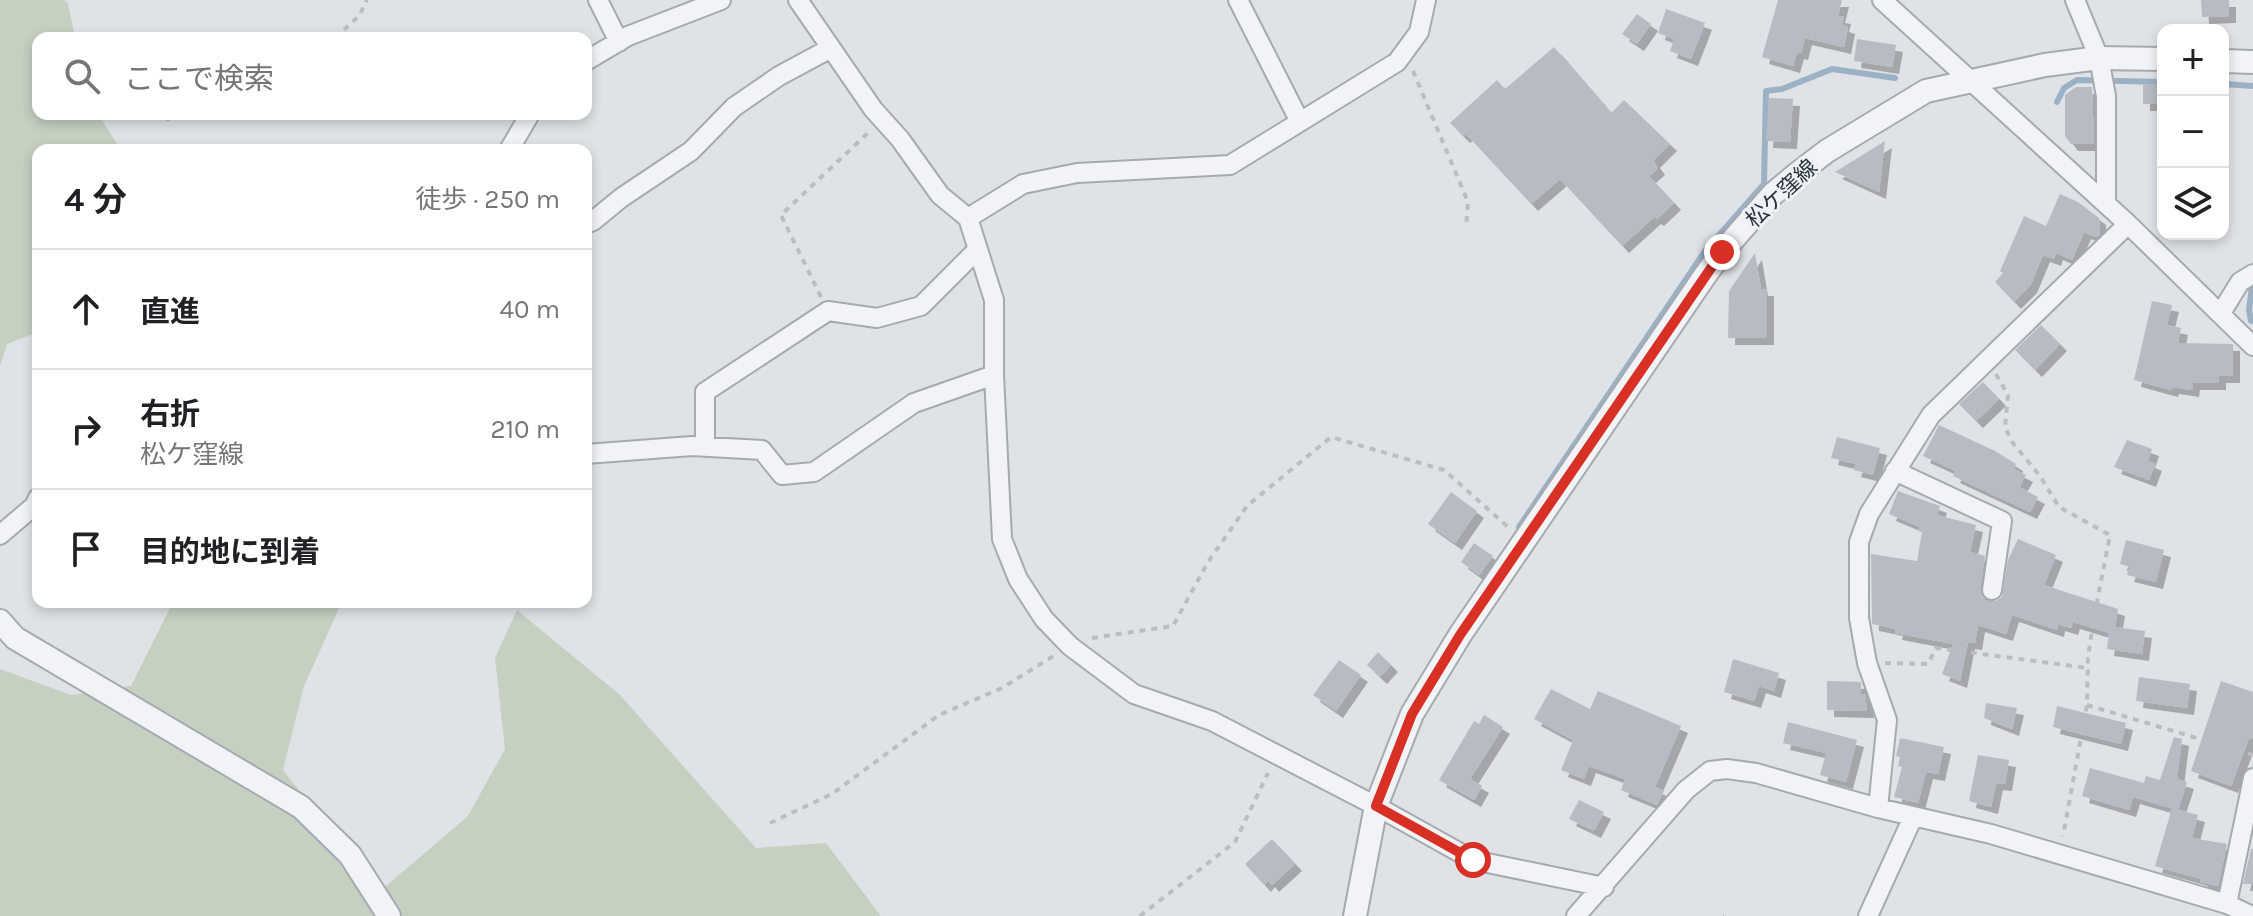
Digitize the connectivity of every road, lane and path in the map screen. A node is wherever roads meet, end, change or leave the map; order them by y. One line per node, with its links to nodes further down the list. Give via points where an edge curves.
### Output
1 (367, 0): 9 (path)
2 (598, 0): 10 (street)
3 (721, 0): 10 (street)
4 (798, 0): 11 (street)
5 (1238, 0): 21 (street)
6 (1426, 0): 12 (street, via 1419,32)
7 (1882, 0): 18 (street)
8 (2075, 0): 17 (street)
9 (342, 32)
10 (619, 42): 13 (street)
11 (831, 48): 20 (street); 25 (street, via 734,107 691,151)
12 (1405, 51): 21 (street, via 1397,62); 27 (path, via 1468,202)
13 (592, 58)
14 (2157, 61): 17 (street, 松ケ窪線)
15 (2229, 61): 16 (street)
16 (2253, 62)
17 (2102, 77): 18 (street, 松ケ窪線, via 2045,65); 23 (street)
18 (1973, 81): 23 (street); 40 (street, 松ケ窪線, via 1926,91 1827,151 1773,194 1722,252)
19 (526, 120): 22 (street)
20 (882, 120): 24 (street, via 940,195); 30 (path, via 781,215)
21 (1300, 122): 24 (street, via 1230,165 1063,175 1023,184)
22 (512, 144)
23 (2106, 204): 26 (street)
24 (968, 218): 28 (street)
25 (592, 221)
26 (2128, 224): 31 (street); 33 (street)
27 (1466, 228)
28 (976, 251): 30 (street, via 921,306 877,318); 34 (street, via 994,300)
29 (2247, 278): 31 (street)
30 (828, 311): 35 (street, via 705,392)
31 (2221, 313): 32 (street)
32 (2253, 346)
33 (1987, 358): 37 (street, via 1931,415); 45 (path, via 2008,395 2005,427 2012,442 2059,507 2110,535)
34 (994, 375): 35 (street, via 914,403 814,472 782,475 762,450); 43 (street, via 1002,539 1018,579)
35 (705, 447): 36 (street)
36 (592, 454)
37 (1895, 471): 41 (street, via 2002,521); 44 (street, via 1859,542 1859,618)
38 (32, 508): 39 (street)
39 (0, 535)
40 (1524, 542): 43 (path, via 1444,470 1331,437 1247,506 1173,626 1090,638); 50 (street, 松ケ窪線, via 1412,714)
41 (1992, 590)
42 (0, 621): 57 (street, via 15,638 301,807 350,855)
43 (1070, 646): 48 (street, via 1134,694 1212,721); 53 (path, via 1002,688 939,715 832,794)
44 (1867, 663): 45 (path, via 1928,664 1936,648); 51 (street, via 1887,720)
45 (2088, 668): 46 (path)
46 (2087, 705): 47 (path); 54 (path)
47 (2253, 755)
48 (1276, 756): 50 (street); 58 (path, via 1235,842)
49 (2253, 778): 56 (street)
50 (1376, 806): 55 (street, via 1473,860); 59 (street, 松ケ窪線)
51 (1878, 808): 52 (street); 55 (street, via 1756,773 1710,771 1686,790)
52 (1913, 817): 54 (street); 61 (street)
53 (770, 823)
54 (2059, 853): 56 (street)
55 (1604, 887): 60 (street)
56 (2240, 910)
57 (389, 916)
58 (1140, 916)
59 (1355, 916)
60 (1576, 916)
61 (1868, 916)

